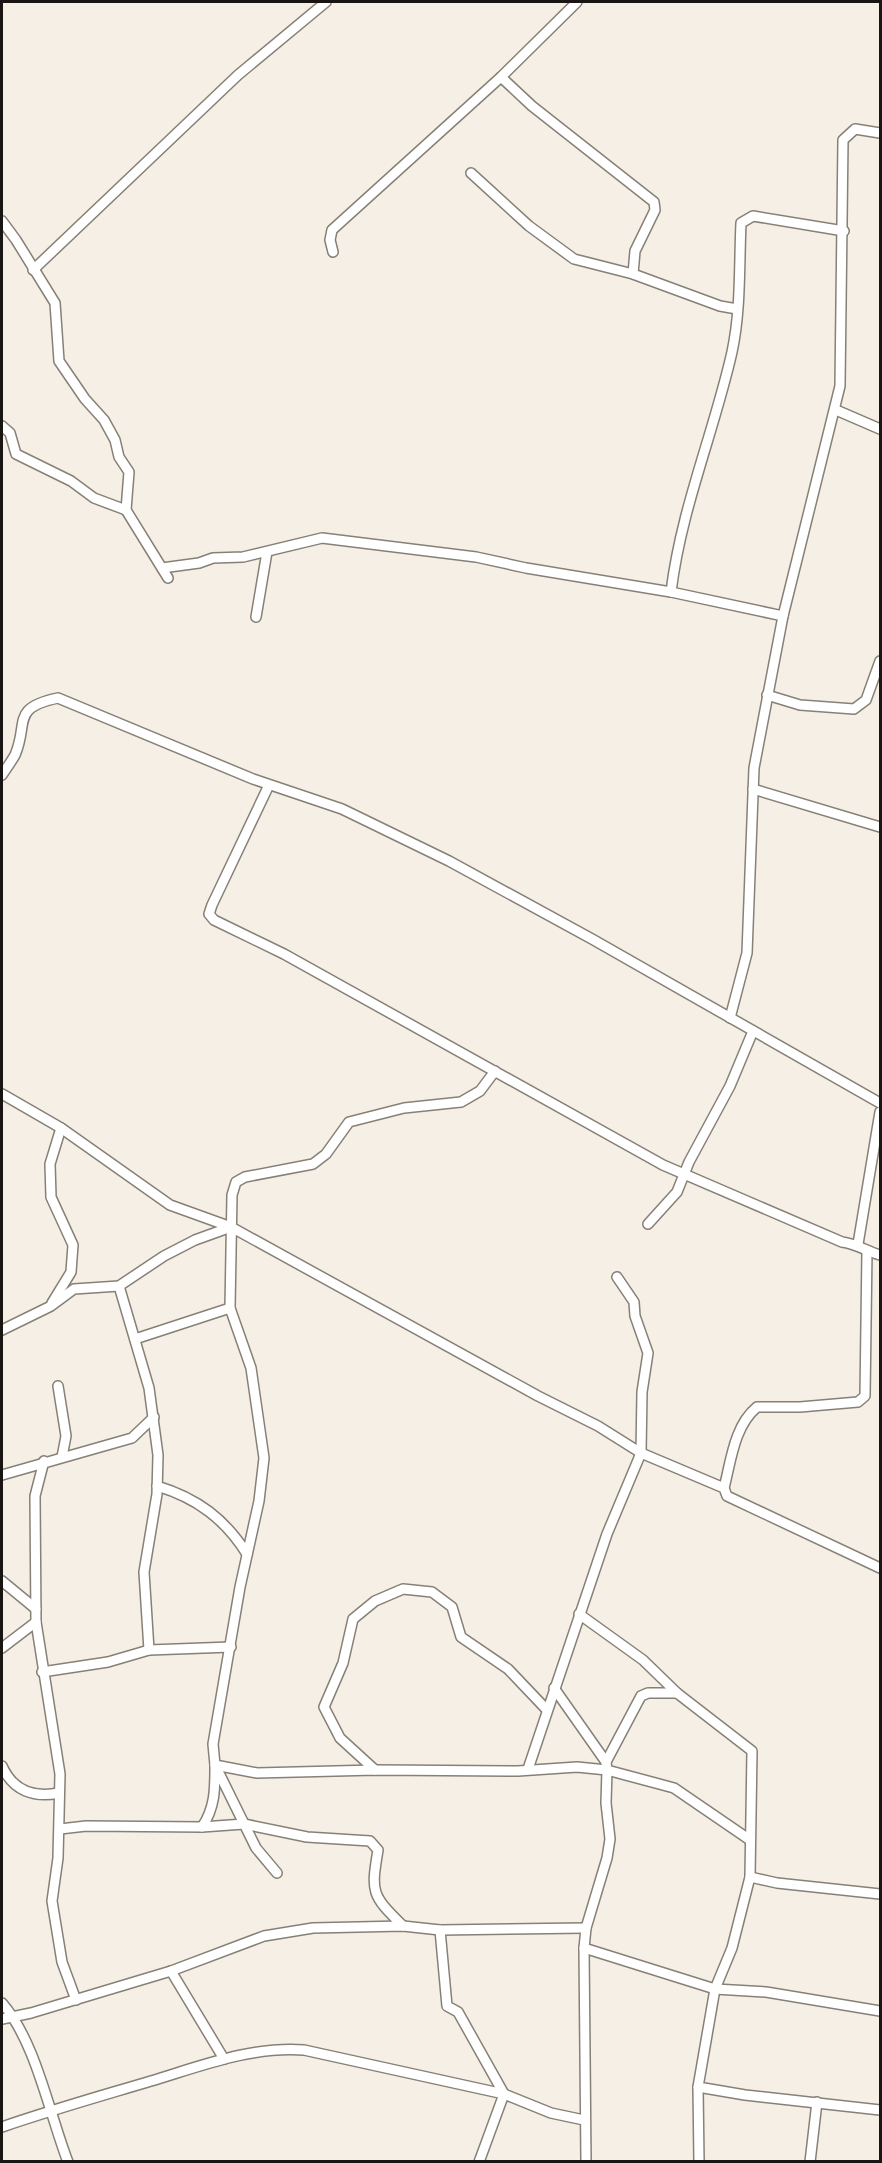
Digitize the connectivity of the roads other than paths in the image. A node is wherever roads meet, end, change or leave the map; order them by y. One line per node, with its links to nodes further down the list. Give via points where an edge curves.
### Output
1 (326, 2): 9 (street, via 238,75)
2 (578, 2): 3 (street)
3 (501, 77): 8 (street, via 332,230); 10 (street, via 654,202 655,210 635,251)
4 (880, 133): 7 (street, via 855,129 843,140)
5 (471, 173): 10 (street, via 529,226 574,259)
6 (2, 221): 9 (street)
7 (843, 231): 11 (street, via 753,216 741,224); 12 (street, via 842,345)
8 (333, 252)
9 (33, 270): 15 (street, via 55,303 59,361 104,420 129,472)
10 (633, 274): 11 (street)
11 (737, 309): 19 (street, via 732,351 689,502)
12 (836, 410): 14 (street); 21 (street)
13 (2, 426): 15 (street, via 10,434 16,454 71,481 102,502)
14 (880, 429)
15 (126, 510): 17 (street)
16 (267, 552): 17 (street); 19 (street, via 322,538 476,557); 20 (street)
17 (162, 568): 18 (street)
18 (168, 578)
19 (671, 592): 21 (street)
20 (256, 616)
21 (783, 616): 23 (street)
22 (880, 661): 23 (street, via 866,700 854,709 800,705)
23 (767, 695): 26 (street)
24 (2, 775): 25 (street, via 15,754 22,717 39,702 58,698)
25 (268, 785): 28 (street, via 342,810 449,861); 30 (street, via 212,905 213,920 284,954)
26 (753, 789): 27 (street); 28 (street, via 747,952)
27 (880, 827)
28 (730, 1018): 29 (street)
29 (753, 1031): 32 (street); 35 (street, via 730,1086)
30 (495, 1071): 35 (street); 37 (street, via 480,1090 461,1102 404,1108 349,1122 326,1154 313,1164 236,1182)
31 (2, 1094): 34 (street)
32 (880, 1103)
33 (880, 1112): 38 (street)
34 (61, 1128): 37 (street, via 170,1205); 43 (street, via 50,1164 51,1197 73,1245 71,1272)
35 (684, 1174): 36 (street, via 677,1192); 38 (street, via 842,1242)
36 (648, 1224)
37 (231, 1227): 42 (street, via 164,1256); 44 (street); 49 (street, via 598,1426)
38 (858, 1244): 39 (street)
39 (867, 1251): 40 (street); 54 (street, via 865,1396 858,1402 757,1407 739,1431)
40 (880, 1255)
41 (617, 1277): 49 (street, via 634,1302 648,1353 642,1392)
42 (119, 1286): 43 (street, via 74,1289); 46 (street)
43 (51, 1305): 45 (street)
44 (230, 1308): 46 (street); 55 (street, via 251,1368 262,1437 263,1476)
45 (2, 1330)
46 (135, 1339): 48 (street)
47 (58, 1386): 50 (street, via 66,1436)
48 (154, 1417): 50 (street, via 132,1438); 53 (street)
49 (641, 1454): 54 (street); 59 (street)
50 (62, 1457): 51 (street)
51 (44, 1461): 52 (street); 58 (street, via 35,1496)
52 (2, 1475)
53 (157, 1486): 55 (street, via 179,1492 209,1509 235,1534); 63 (street, via 144,1572)
54 (724, 1488): 56 (street, via 727,1496)
55 (247, 1554): 61 (street)
56 (880, 1568)
57 (2, 1581): 58 (street)
58 (36, 1609): 60 (street)
59 (579, 1614): 65 (street); 66 (street, via 643,1660)
60 (36, 1622): 62 (street); 64 (street)
61 (231, 1647): 63 (street); 68 (street, via 213,1744)
62 (2, 1648)
63 (149, 1650): 64 (street, via 108,1662)
64 (42, 1672): 73 (street, via 60,1774)
65 (554, 1688): 67 (street); 70 (street)
66 (677, 1693): 70 (street, via 641,1696); 77 (street, via 752,1752)
67 (547, 1710): 71 (street); 72 (street, via 508,1669 461,1637 452,1607 432,1592 404,1589 375,1601 353,1619 343,1662 324,1707 340,1738)
68 (215, 1765): 72 (street, via 257,1773); 74 (street); 75 (street, via 211,1814)
69 (2, 1766): 73 (street, via 21,1790 35,1796)
70 (606, 1766): 71 (street); 77 (street, via 674,1788); 82 (street, via 610,1839)
71 (528, 1769): 72 (street)
72 (375, 1770)
73 (59, 1793): 76 (street)
74 (244, 1824): 75 (street); 78 (street, via 256,1848); 81 (street, via 307,1837 370,1841 378,1850 375,1894)
75 (202, 1827): 76 (street)
76 (60, 1829): 87 (street, via 52,1901 54,1926)
77 (750, 1840): 79 (street)
78 (277, 1873)
79 (750, 1878): 80 (street); 86 (street, via 732,1948)
80 (880, 1894)
81 (403, 1926): 83 (street); 85 (street, via 312,1928 264,1936)
82 (586, 1928): 83 (street); 84 (street)
83 (440, 1930): 94 (street, via 447,2006 458,2012)
84 (584, 1948): 86 (street); 98 (street)
85 (171, 1971): 87 (street); 92 (street)
86 (715, 1989): 89 (street, via 766,1992); 93 (street)
87 (76, 2000): 90 (street)
88 (2, 2003): 90 (street)
89 (880, 2011)
90 (13, 2016): 91 (street); 96 (street)
91 (2, 2019)
92 (224, 2059): 94 (street, via 263,2050 304,2050); 96 (street)
93 (698, 2087): 95 (street, via 745,2096); 103 (street)
94 (504, 2094): 98 (street, via 551,2113); 101 (street)
95 (817, 2102): 97 (street); 104 (street)
96 (52, 2108): 99 (street); 100 (street)
97 (880, 2110)
98 (584, 2120): 102 (street)
99 (2, 2127)
100 (68, 2162)
101 (479, 2162)
102 (586, 2162)
103 (699, 2162)
104 (810, 2162)

